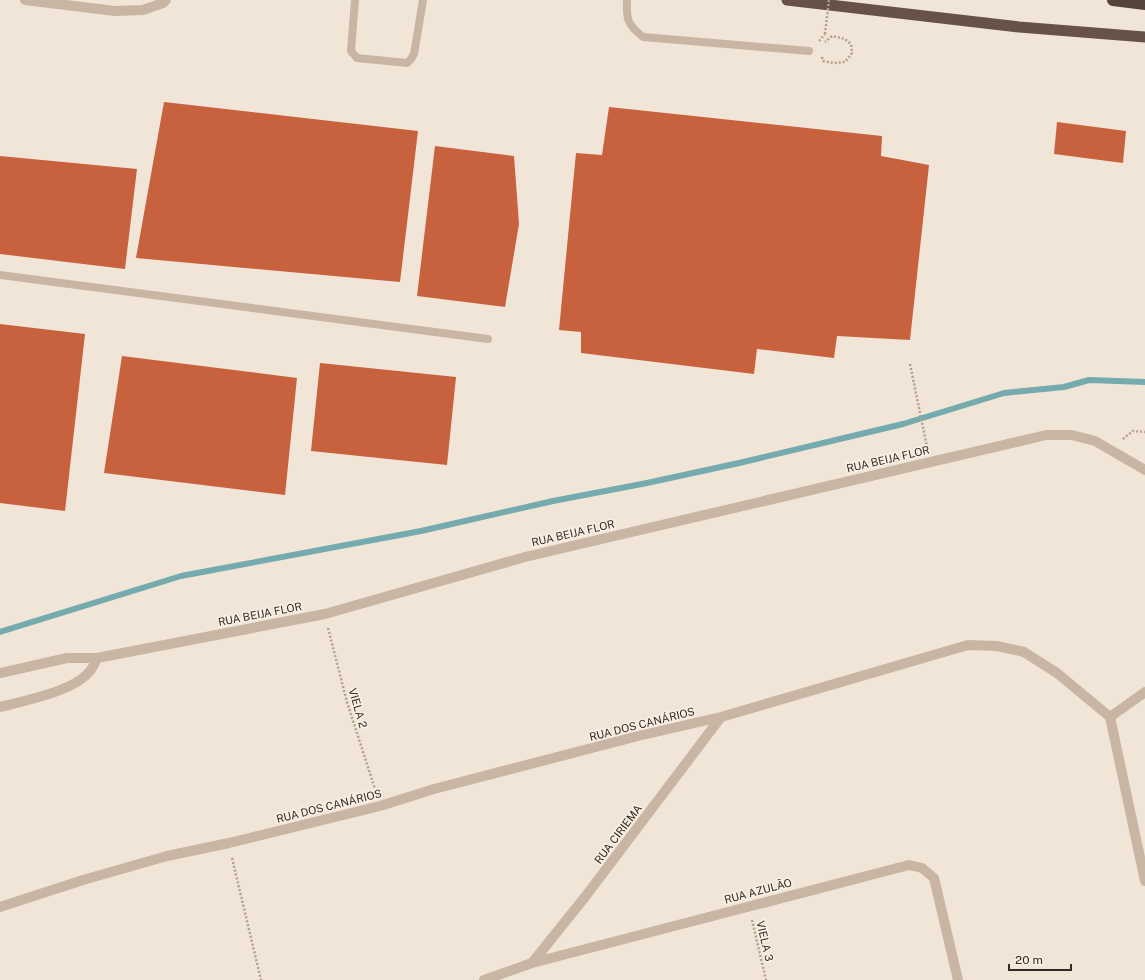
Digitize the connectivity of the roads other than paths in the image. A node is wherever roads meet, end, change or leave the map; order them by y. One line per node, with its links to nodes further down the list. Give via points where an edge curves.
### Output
1 (25, 0): 7 (street, via 114,11 144,10)
2 (355, 0): 3 (lane, via 351,51 357,58 407,63 414,54)
3 (423, 0)
4 (627, 0): 10 (lane, via 626,16 643,37)
5 (787, 0): 9 (highway, via 1012,26)
6 (1113, 0): 8 (highway)
7 (164, 1)
8 (1145, 4)
9 (1145, 37)
10 (808, 51)
11 (0, 275): 12 (lane)
12 (488, 339)
13 (1145, 470): 14 (street, RUA BEIJA FLOR, via 1095,441 1072,435 1046,435 525,557 325,614)
14 (97, 658): 15 (street, RUA BEIJA FLOR, via 67,658); 17 (street, via 90,672 81,680 40,696)
15 (0, 673)
16 (1145, 692): 19 (street)
17 (0, 707)
18 (721, 717): 19 (street, RUA DOS CANÁRIOS, via 968,645 996,646 1024,652 1057,673); 21 (street, RUA DOS CANÁRIOS, via 434,789 380,806 167,856); 22 (street, RUA CIRIEMA)
19 (1110, 717): 20 (street)
20 (1145, 881)
21 (0, 907)
22 (532, 963): 23 (street, RUA AZULÃO); 24 (street, RUA AZULÃO, via 909,865 922,868 934,878)
23 (484, 980)
24 (958, 980)

